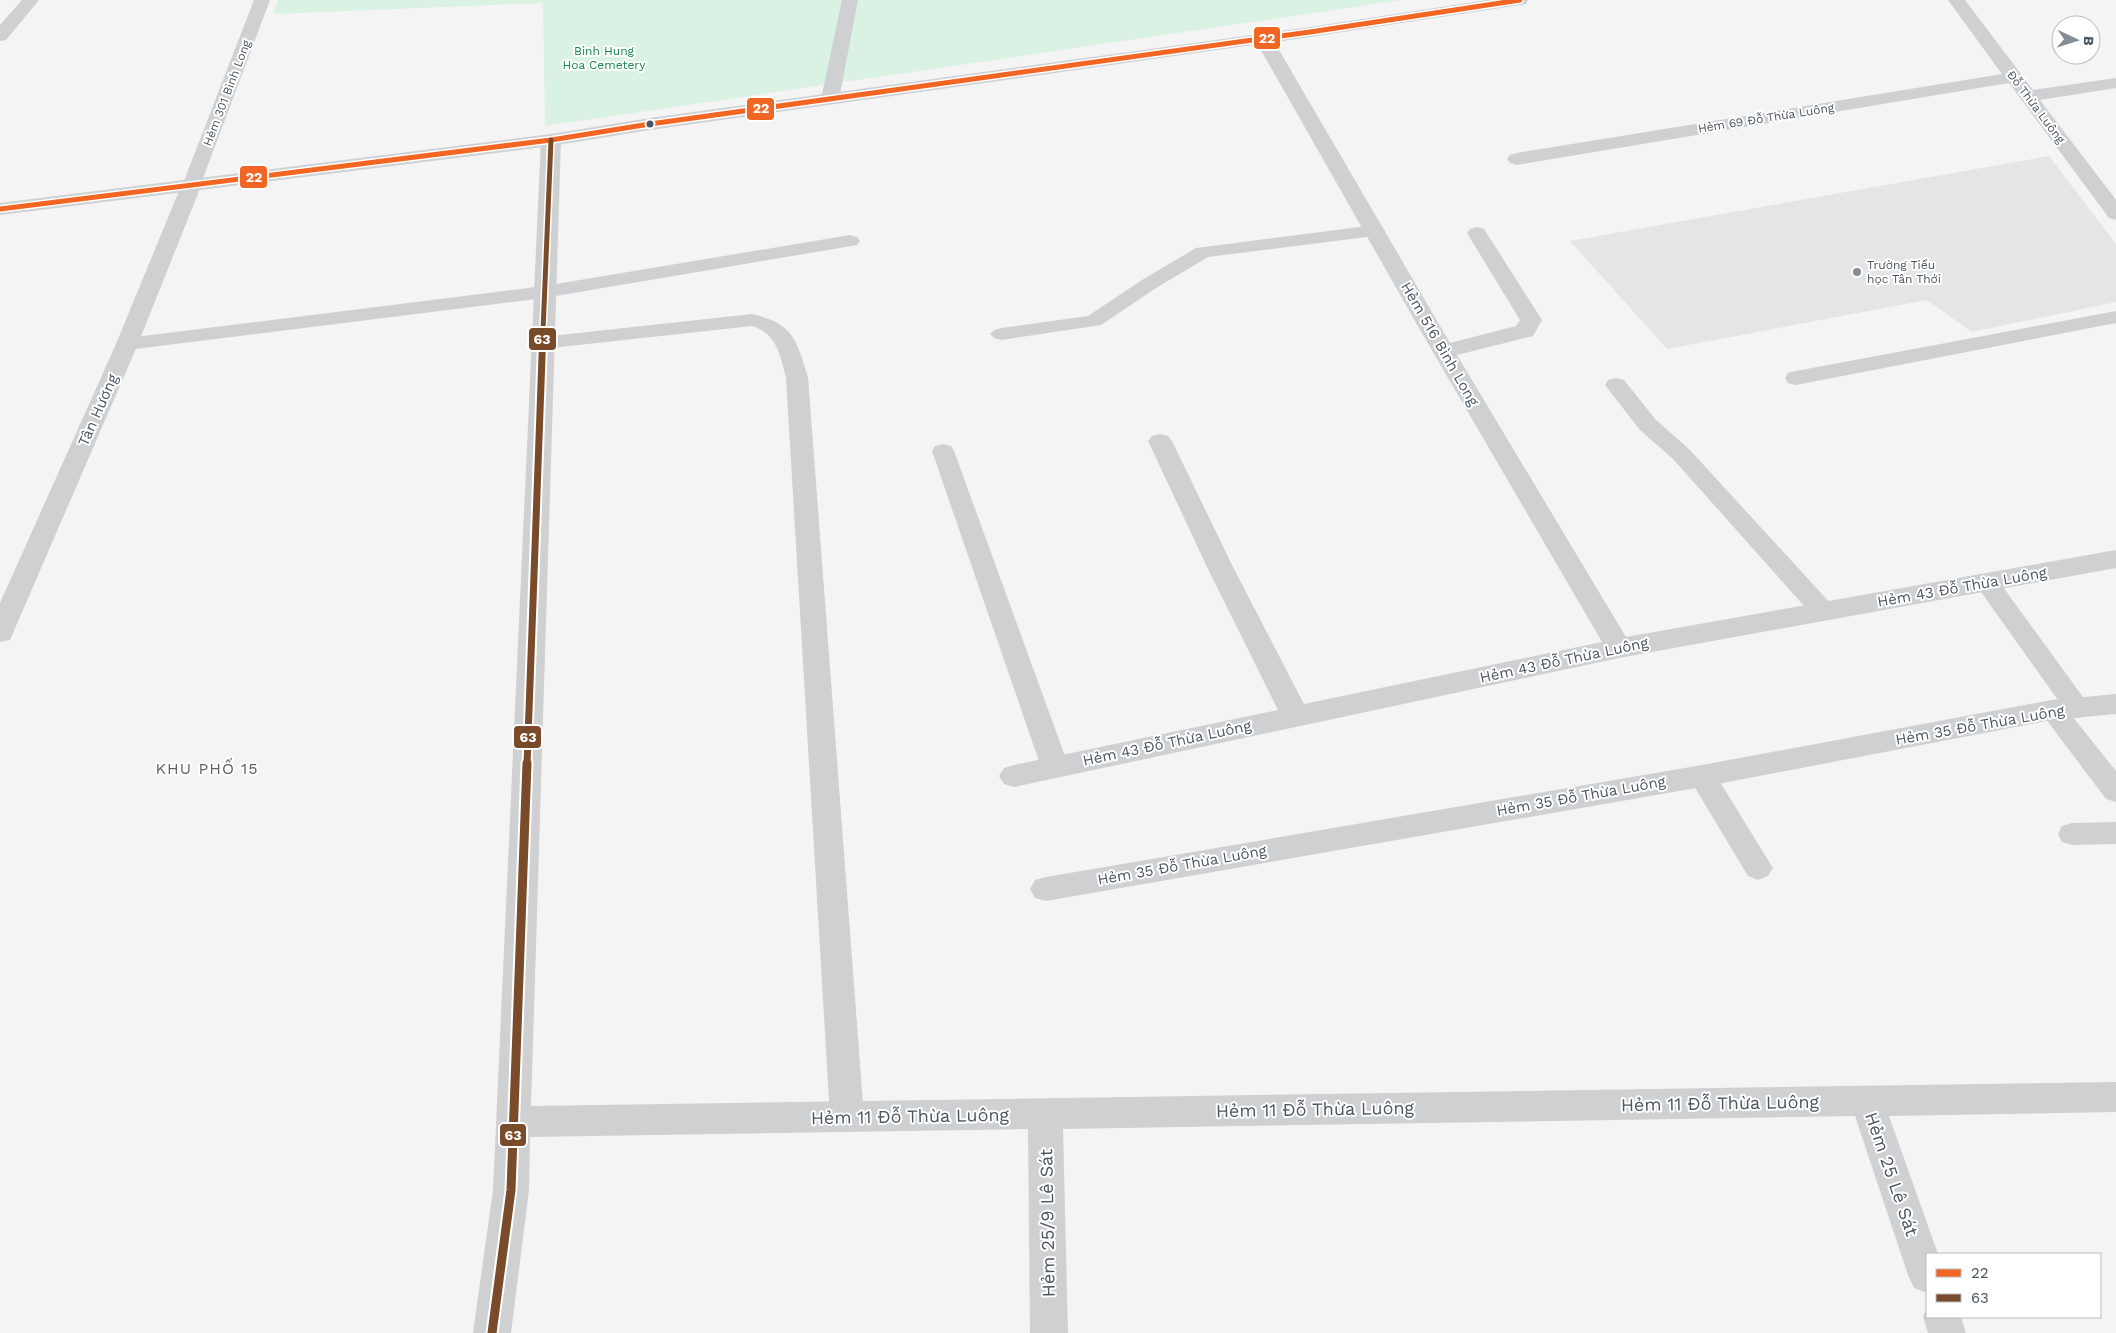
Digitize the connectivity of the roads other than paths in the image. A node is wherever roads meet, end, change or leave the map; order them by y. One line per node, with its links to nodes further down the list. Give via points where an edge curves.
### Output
1 (31, 0): 6 (street)
2 (262, 0): 14 (lane, Hẻm 301 Bình Long)
3 (850, 0): 11 (lane)
4 (1520, 0): 7 (main road)
5 (1956, 0): 8 (street, Đỗ Thừa Luông)
6 (0, 36)
7 (1264, 38): 11 (main road); 17 (street, Hẻm 516 Bình Long)
8 (2014, 78): 10 (street, Đỗ Thừa Luông); 13 (street, Hẻm 69 Đỗ Thừa Luông)
9 (2116, 83): 10 (street)
10 (2028, 96): 16 (street, Đỗ Thừa Luông)
11 (830, 99): 12 (main road)
12 (551, 140): 14 (main road); 20 (street)
13 (1517, 159)
14 (192, 186): 15 (main road); 24 (street, Tân Hương)
15 (0, 209)
16 (2115, 212)
17 (1375, 231): 22 (lane, via 1203,252 1094,321); 25 (street, Hẻm 516 Bình Long)
18 (1477, 233): 25 (street, via 1531,320 1525,331)
19 (850, 241): 20 (lane)
20 (544, 292): 23 (street); 24 (lane)
21 (2116, 317): 26 (lane)
22 (1001, 334)
23 (542, 343): 49 (lane, via 752,320 766,322 783,335 797,377); 50 (street)
24 (127, 344): 33 (street, Tân Hương)
25 (1444, 351): 34 (street, Hẻm 516 Bình Long)
26 (1796, 378)
27 (1616, 385): 32 (lane, via 1648,424 1681,454)
28 (1160, 441): 37 (street)
29 (943, 450): 38 (lane)
30 (2116, 559): 31 (street, Hẻm 43 Đỗ Thừa Luông)
31 (1986, 582): 32 (street, Hẻm 43 Đỗ Thừa Luông); 36 (lane)
32 (1823, 611): 34 (street, Hẻm 43 Đỗ Thừa Luông)
33 (0, 633)
34 (1619, 648): 37 (street, Hẻm 43 Đỗ Thừa Luông)
35 (2116, 704): 36 (street, Hẻm 35 Đỗ Thừa Luông)
36 (2065, 709): 40 (street, Hẻm 35 Đỗ Thừa Luông); 41 (lane)
37 (1296, 716): 38 (street, Hẻm 43 Đỗ Thừa Luông)
38 (1055, 767): 39 (street, Hẻm 43 Đỗ Thừa Luông)
39 (1014, 776)
40 (1702, 776): 44 (lane); 45 (street, Hẻm 35 Đỗ Thừa Luông)
41 (2116, 791)
42 (2116, 833): 43 (lane)
43 (2072, 834)
44 (1758, 868)
45 (1046, 889)
46 (2116, 1097): 47 (street, Hẻm 11 Đỗ Thừa Luông)
47 (1867, 1100): 48 (street, Hẻm 11 Đỗ Thừa Luông); 51 (street, Hẻm 25 Lê Sát)
48 (1046, 1113): 49 (street, Hẻm 11 Đỗ Thừa Luông); 54 (street, Hẻm 25/9 Lê Sát)
49 (847, 1117): 50 (street, Hẻm 11 Đỗ Thừa Luông)
50 (513, 1122): 53 (street, via 511,1190)
51 (1926, 1272)
52 (1942, 1318): 55 (street)
53 (492, 1333)
54 (1049, 1333)
55 (1947, 1333)

